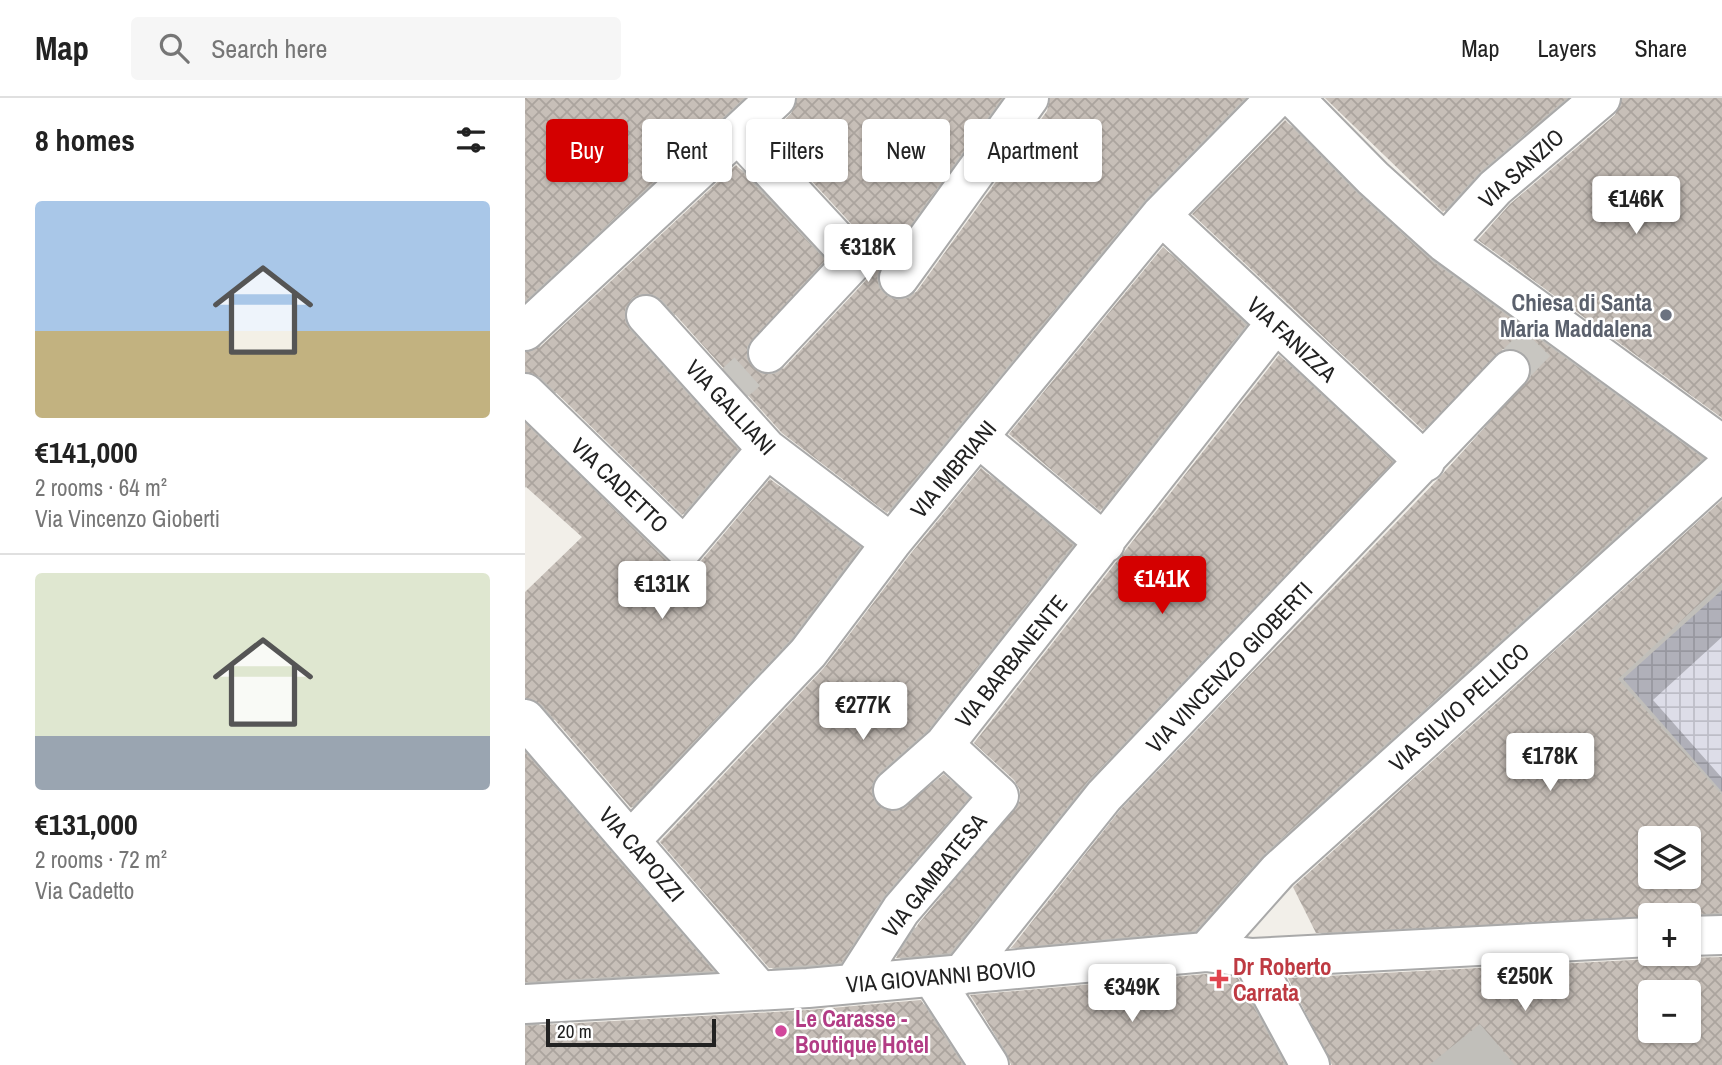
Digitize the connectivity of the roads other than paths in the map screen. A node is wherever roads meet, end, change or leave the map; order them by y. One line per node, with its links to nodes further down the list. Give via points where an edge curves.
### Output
1 (776, 98): 5 (street)
2 (1029, 98): 8 (street)
3 (1601, 98): 7 (street, VIA SANZIO, via 1504,180)
4 (1301, 102): 6 (street, VIA IMBRIANI); 7 (street)
5 (738, 134): 11 (street); 12 (street, via 855,260)
6 (1161, 215): 10 (street, VIA FANIZZA); 15 (street, VIA IMBRIANI)
7 (1445, 243): 16 (street, via 1549,330)
8 (899, 278)
9 (646, 315): 17 (street, VIA GALLIANI)
10 (1275, 324): 18 (street, VIA FANIZZA); 21 (street, VIA BARBANENTE)
11 (525, 331)
12 (768, 353)
13 (1510, 370): 18 (street, VIA VINCENZO GIOBERTI)
14 (525, 393): 17 (street, VIA CADETTO, via 684,547)
15 (979, 438): 20 (street, VIA IMBRIANI); 21 (street)
16 (1722, 445)
17 (767, 449): 20 (street, VIA GALLIANI)
18 (1425, 462): 31 (street, VIA VINCENZO GIOBERTI, via 1104,796)
19 (1722, 471): 29 (street, VIA SILVIO PELLICO, via 1278,871)
20 (891, 543): 25 (street, VIA IMBRIANI, via 808,653)
21 (1105, 543): 23 (street, VIA BARBANENTE)
22 (525, 719): 25 (street, VIA CAPOZZI)
23 (944, 745): 24 (street, VIA BARBANENTE); 32 (street, VIA GAMBATESA, via 999,796 901,910)
24 (893, 790)
25 (631, 840): 33 (street, VIA CAPOZZI)
26 (1722, 934): 27 (street)
27 (1701, 935)
28 (1638, 938): 30 (street, VIA GIOVANNI BOVIO)
29 (1206, 952): 30 (street, VIA GIOVANNI BOVIO); 31 (street, VIA GIOVANNI BOVIO)
30 (1252, 958): 36 (street)
31 (946, 976): 32 (street, VIA GIOVANNI BOVIO); 35 (street)
32 (854, 984): 33 (street, VIA GIOVANNI BOVIO)
33 (759, 990): 34 (street, VIA GIOVANNI BOVIO)
34 (525, 1004)
35 (989, 1065)
36 (1310, 1065)

